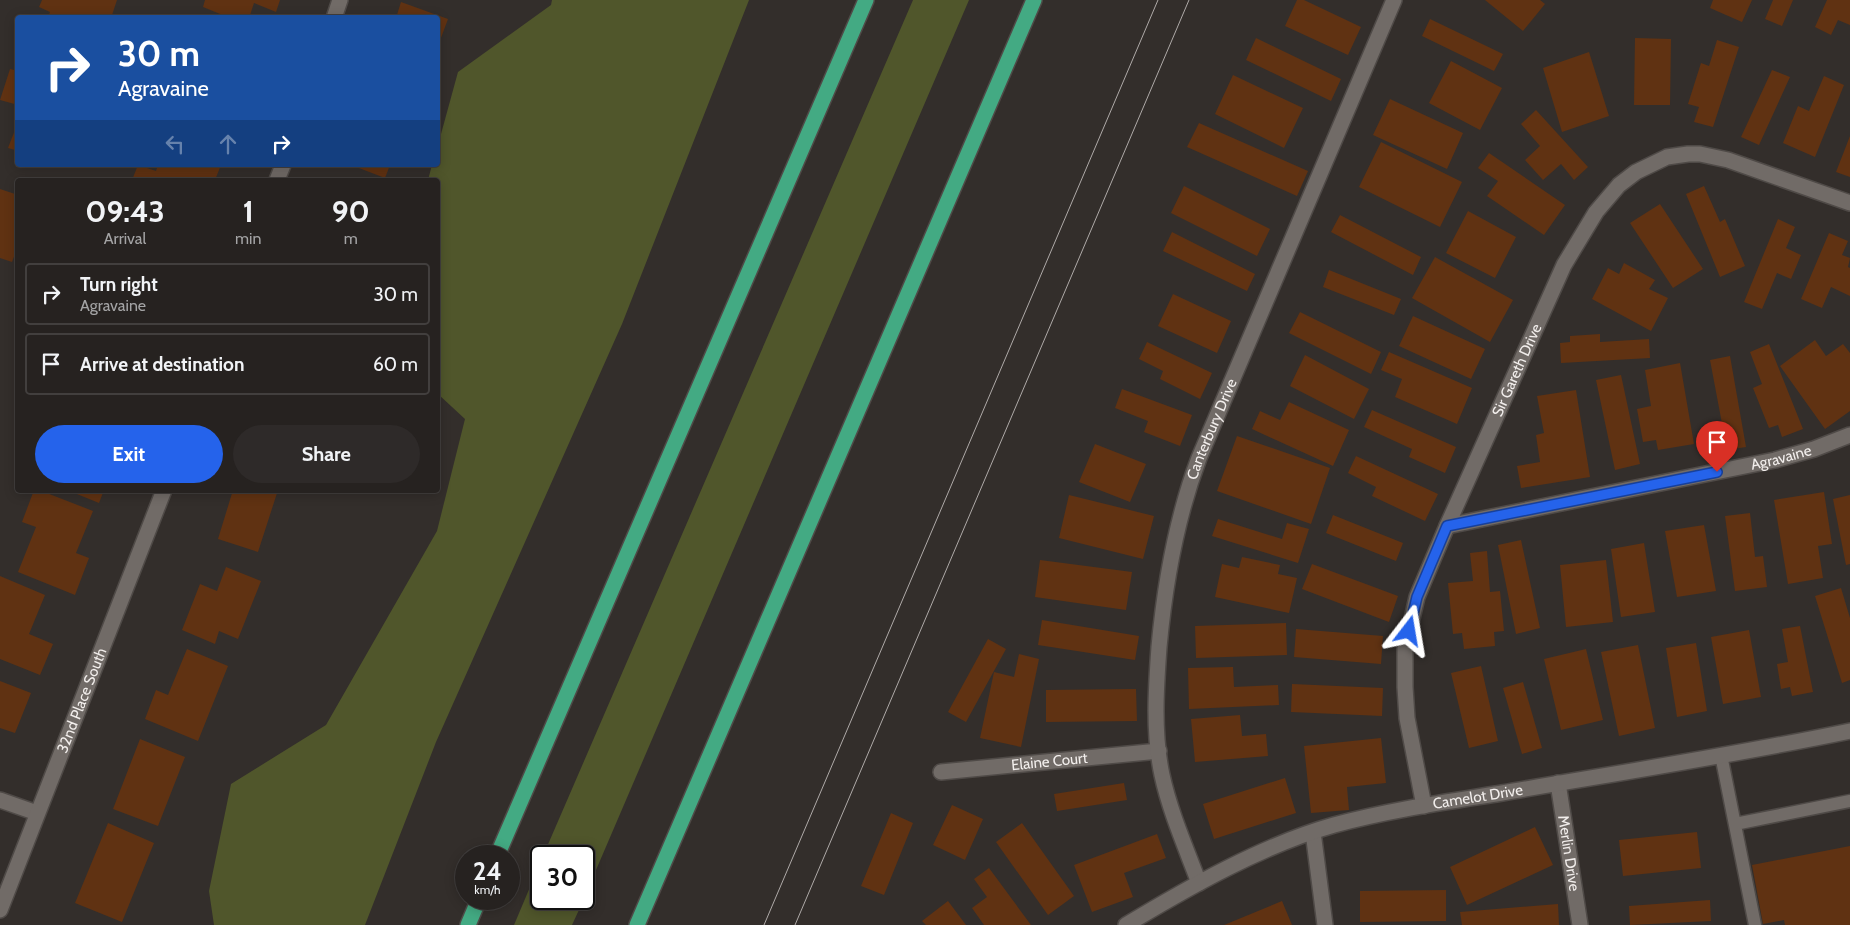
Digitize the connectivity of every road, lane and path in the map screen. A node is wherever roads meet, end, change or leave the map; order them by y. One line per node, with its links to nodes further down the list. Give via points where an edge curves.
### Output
1 (340, 0): 5 (street)
2 (866, 0): 21 (highway)
3 (1034, 0): 26 (highway)
4 (1394, 0): 11 (street, Canterbury Drive, via 1186,492 1173,545 1162,621 1157,669)
5 (335, 15)
6 (1850, 203): 9 (street, Sir Gareth Drive, via 1747,166 1700,154 1667,157 1627,178 1596,212 1564,264)
7 (1850, 435): 9 (street, Agravaine, via 1775,460)
8 (163, 493): 18 (street, 32nd Place South)
9 (1447, 526): 17 (street, Sir Gareth Drive, via 1417,597 1404,649 1406,718)
10 (1850, 731): 12 (street, Camelot Drive)
11 (1158, 751): 13 (street, Elaine Court); 22 (street, Canterbury Drive, via 1171,804)
12 (1722, 755): 14 (street, Camelot Drive); 19 (lane)
13 (941, 772)
14 (1558, 783): 17 (street, Camelot Drive); 29 (street, Merlin Drive)
15 (0, 800): 18 (street)
16 (1850, 801): 19 (lane)
17 (1424, 806): 20 (street, Camelot Drive, via 1357,819)
18 (37, 813): 23 (street, 32nd Place South)
19 (1735, 824): 30 (lane)
20 (1313, 832): 22 (street, Camelot Drive); 28 (street)
21 (502, 845)
22 (1199, 883): 27 (street, Camelot Drive)
23 (0, 910)
24 (474, 910): 25 (highway)
25 (468, 925)
26 (637, 925)
27 (1126, 925)
28 (1325, 925)
29 (1580, 925)
30 (1755, 925)

